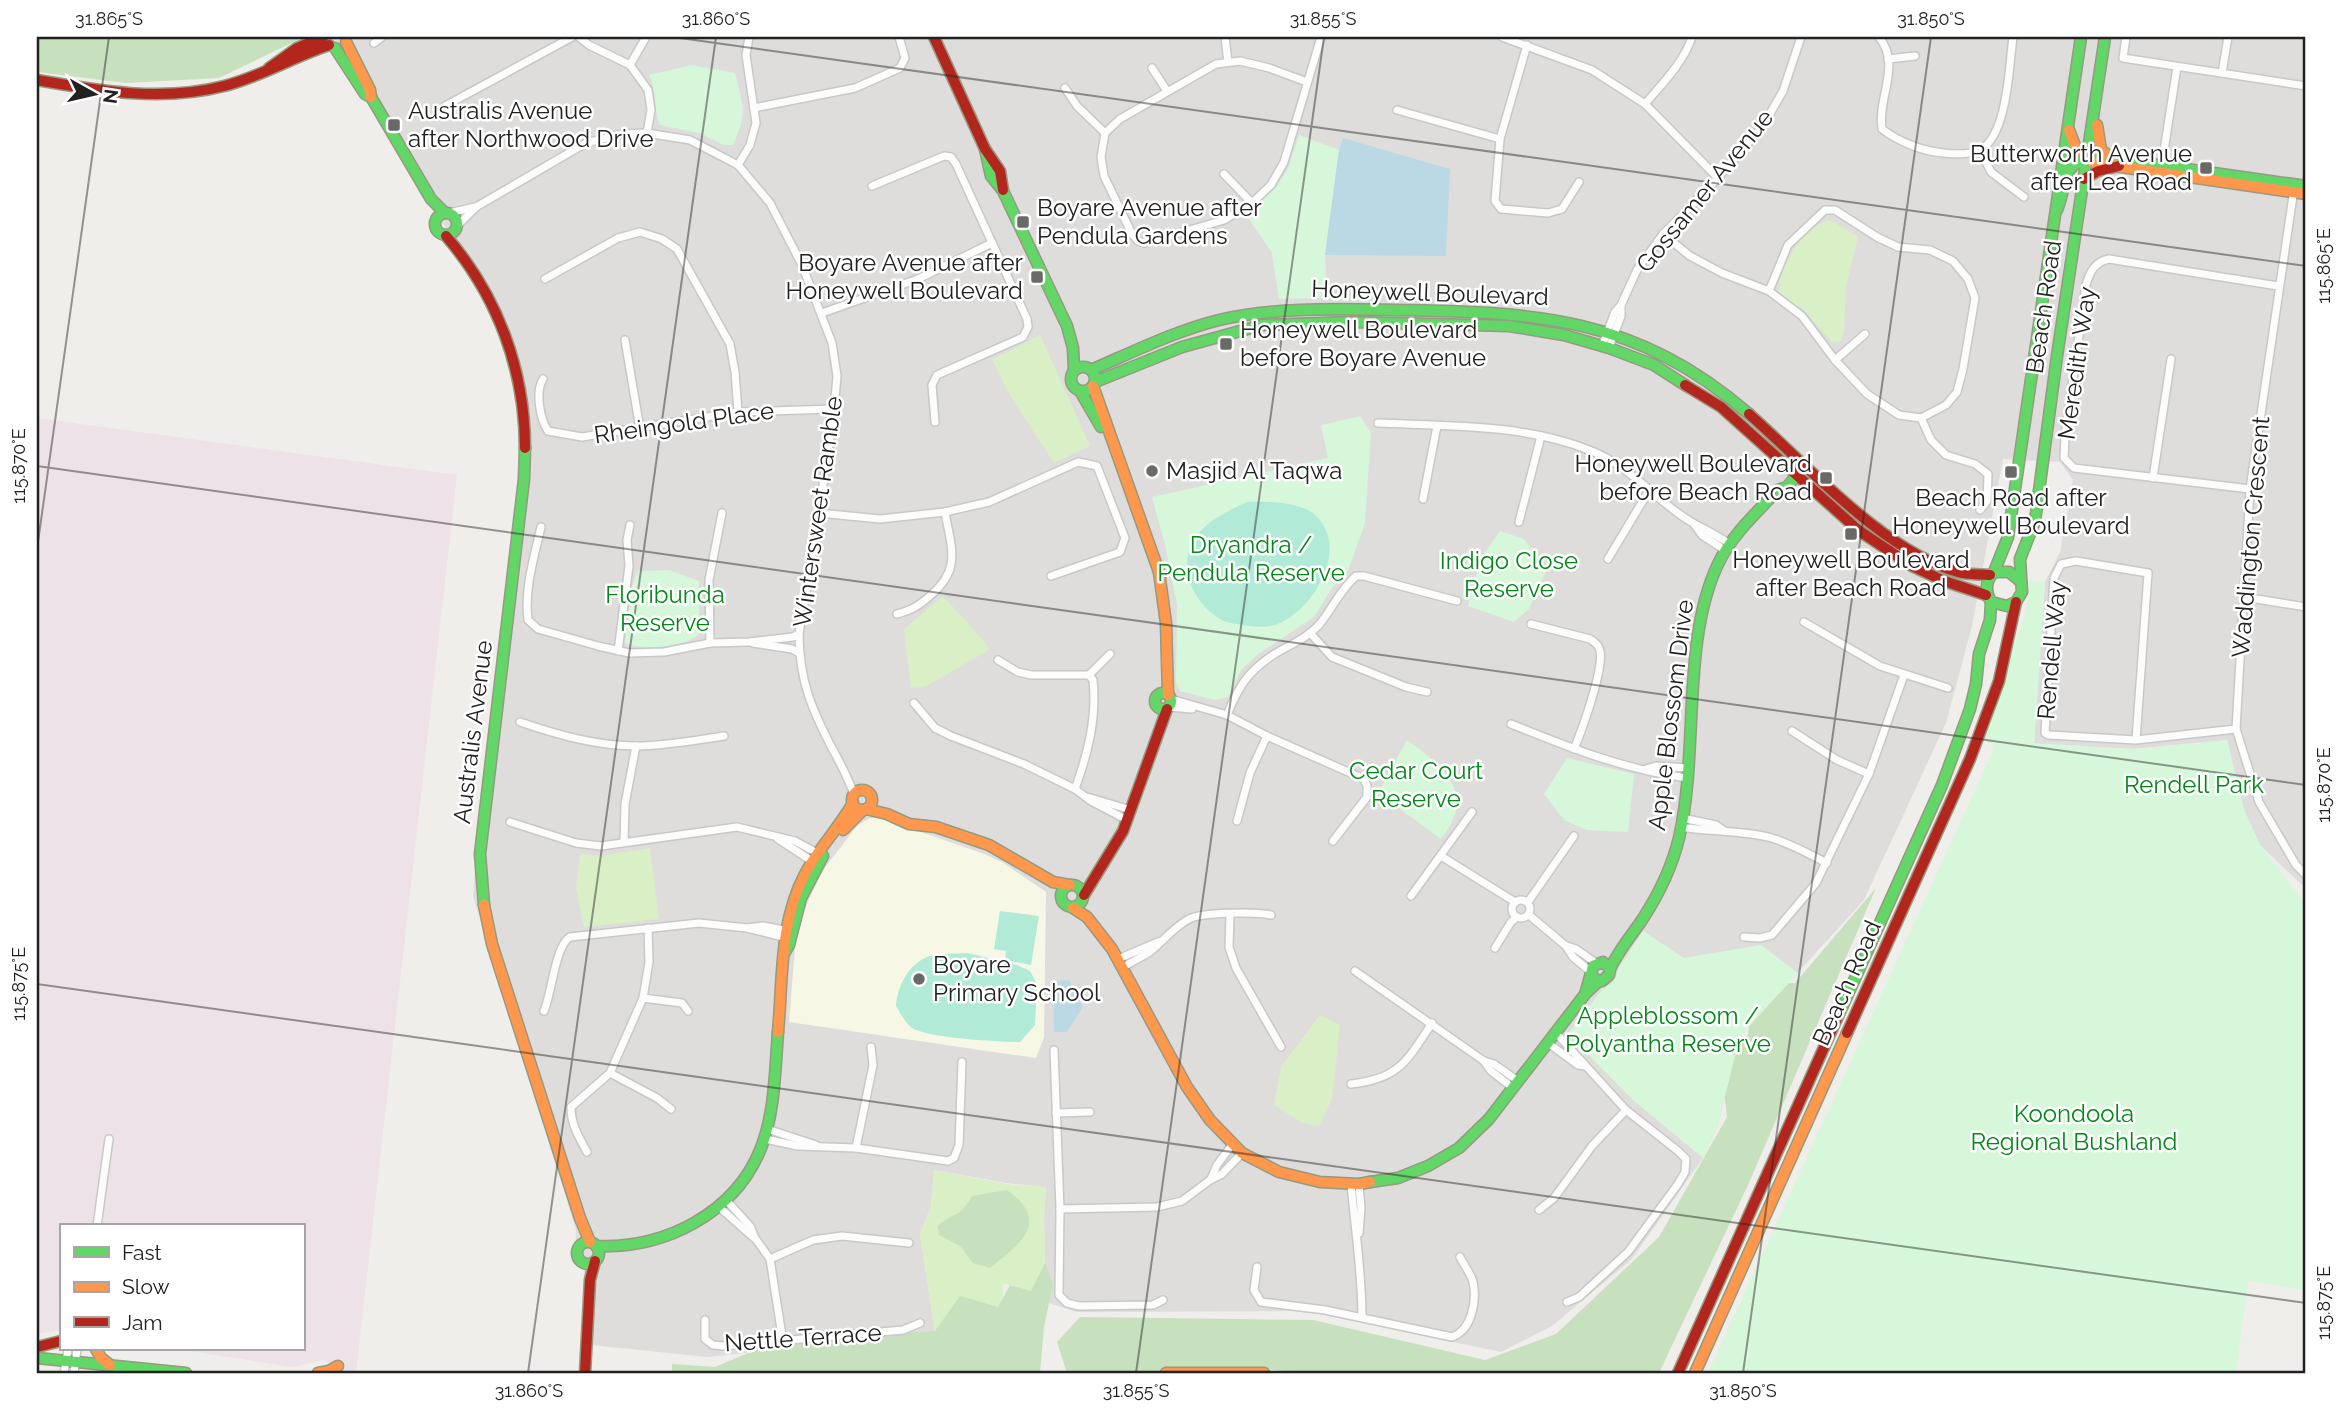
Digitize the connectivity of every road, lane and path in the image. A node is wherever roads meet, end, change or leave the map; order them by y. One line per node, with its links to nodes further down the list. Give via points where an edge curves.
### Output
1 (382, 37): 21 (street)
2 (572, 37): 38 (street)
3 (579, 37): 26 (street)
4 (646, 37): 26 (street)
5 (749, 37): 39 (street, via 746,55)
6 (899, 37): 39 (street, via 905,58 900,68 855,88)
7 (934, 37): 83 (street, via 985,149 991,176 1003,191)
8 (1225, 37): 25 (street)
9 (1321, 37): 31 (street)
10 (1502, 37): 22 (street)
11 (1692, 37): 36 (street)
12 (1801, 37): 51 (street, Gossamer Avenue, via 1783,91 1763,126)
13 (1879, 37): 24 (street)
14 (2013, 37): 45 (street, via 2001,123)
15 (2081, 37): 41 (street, Beach Road)
16 (2105, 37): 37 (street, Beach Road)
17 (2126, 37): 27 (street, via 2123,58)
18 (2228, 37): 29 (street)
19 (346, 39): 20 (street, via 341,47); 35 (street)
20 (328, 42): 30 (street, via 296,48 246,79 185,93 112,93); 35 (street)
21 (374, 43)
22 (1527, 45): 36 (street, via 1592,70); 44 (street)
23 (1915, 56): 24 (street)
24 (1888, 59): 45 (street, via 1882,129 1927,152)
25 (1228, 62): 31 (street, via 1240,61); 34 (street)
26 (631, 65): 42 (street, via 648,90)
27 (2177, 67): 29 (street); 49 (street)
28 (1152, 68): 34 (street)
29 (2222, 74): 32 (street)
30 (37, 80)
31 (1307, 82): 59 (street, via 1284,162 1271,184)
32 (2306, 86)
33 (1065, 88): 43 (street)
34 (1167, 91): 43 (street)
35 (371, 97): 58 (street)
36 (1645, 104): 51 (street)
37 (2095, 104): 46 (street, Beach Road); 47 (street, via 2101,150)
38 (445, 106)
39 (754, 108): 48 (street, via 756,123 750,145)
40 (1397, 110): 44 (street)
41 (2068, 126): 46 (street, via 2076,148); 62 (street, Beach Road)
42 (647, 133): 48 (street, Wintersweet Ramble, via 690,141); 60 (street, Wintersweet Ramble, via 586,143)
43 (1105, 133): 59 (street, via 1104,176 1138,241 1145,243 1224,220)
44 (1500, 139): 53 (street, via 1494,201 1501,209 1548,214 1562,209)
45 (1980, 150): 57 (street, via 1990,172)
46 (2087, 159): 47 (street, via 2095,156); 52 (street, Beach Road); 62 (street, via 2071,165)
47 (2116, 162): 49 (street); 52 (street)
48 (738, 164): 72 (street, Wintersweet Ramble, via 770,203)
49 (2162, 168): 55 (street)
50 (1224, 174): 59 (street)
51 (1718, 178): 65 (street, Gossamer Avenue)
52 (2084, 180): 115 (street, Beach Road, via 2035,521 2020,559)
53 (1580, 182)
54 (872, 186): 66 (street, via 944,156 951,158)
55 (2298, 188): 56 (street); 68 (street, Waddington Crescent)
56 (2306, 194)
57 (2024, 197)
58 (431, 198): 61 (street); 63 (street)
59 (1252, 202)
60 (476, 207): 61 (street, Wintersweet Ramble); 64 (street, Wintersweet Ramble)
61 (447, 213): 63 (street); 64 (street, via 455,218)
62 (2055, 214): 113 (street, Beach Road, via 2008,537)
63 (436, 219): 64 (street, via 436,230)
64 (453, 230): 217 (street, Australis Avenue, via 497,314 510,350 526,438 481,844 482,895 492,944)
65 (1663, 234): 69 (street, via 1690,256); 75 (street, Gossamer Avenue, via 1637,270 1615,312)
66 (992, 243): 72 (street, via 918,279); 90 (street, via 1028,327 1023,337 937,375 932,385)
67 (545, 279): 88 (street, via 618,238 639,232 662,239 677,250 730,344)
68 (2278, 286): 98 (street, Meredith Way, via 2109,259 2093,268 2086,285 2064,458 2074,468); 100 (street, Waddington Crescent)
69 (1769, 291): 82 (street, via 1802,316); 89 (street, via 1788,245 1825,210 1835,210 1898,247 1930,250 1953,261 1968,279 1975,298 1963,369 1957,392 1946,405)
70 (1300, 309): 71 (street, Honeywell Boulevard); 74 (street); 77 (street, Honeywell Boulevard, via 1233,317)
71 (1395, 310): 73 (street); 75 (street, Honeywell Boulevard, via 1512,313 1566,320)
72 (822, 313): 87 (street, Wintersweet Ramble, via 837,376)
73 (1394, 323): 74 (street, Honeywell Boulevard); 79 (street, Honeywell Boulevard, via 1509,326)
74 (1299, 324): 80 (street, Honeywell Boulevard, via 1262,325)
75 (1611, 333): 79 (street, Gossamer Avenue); 96 (street, Honeywell Boulevard, via 1658,352 1727,396)
76 (1865, 334): 82 (street)
77 (1176, 335): 80 (street); 83 (street, Honeywell Boulevard)
78 (625, 340): 93 (street)
79 (1606, 346): 97 (street, Honeywell Boulevard, via 1654,365 1721,407)
80 (1182, 348): 85 (street, Honeywell Boulevard)
81 (2171, 359): 98 (street)
82 (1835, 360): 89 (street, via 1867,394 1899,415)
83 (1083, 369): 85 (street, via 1094,374); 86 (street, via 1071,382)
84 (543, 379): 93 (street, Rheingold Place, via 539,386 542,422 548,431 582,437)
85 (1094, 384): 86 (street); 95 (street)
86 (1080, 391): 95 (street)
87 (834, 409): 88 (street, Rheingold Place); 105 (street, Wintersweet Ramble)
88 (738, 412): 93 (street, Rheingold Place)
89 (1921, 418): 102 (street, via 1931,440 1946,455 1975,464 1988,474 1987,501)
90 (935, 422)
91 (1378, 423): 92 (street)
92 (1437, 426): 94 (street); 101 (street)
93 (640, 429)
94 (1541, 436): 99 (street, via 1590,450 1630,471); 106 (street)
95 (1111, 441): 136 (street, via 1159,572 1166,623)
96 (1802, 462): 97 (street, Apple Blossom Drive); 109 (street, Honeywell Boulevard)
97 (1793, 473): 110 (street, Apple Blossom Drive, via 1787,487 1779,490); 112 (street, Honeywell Boulevard, via 1858,530)
98 (2153, 478): 100 (street, Meredith Way)
99 (1650, 489): 110 (street); 111 (street)
100 (2250, 489): 116 (street, Waddington Crescent)
101 (1423, 499)
102 (1980, 510)
103 (945, 512): 105 (street, via 880,519); 114 (street, via 989,502 1078,462 1097,466 1125,537 1120,552); 121 (street, via 952,553 950,576 915,609)
104 (722, 513): 127 (street, via 709,580)
105 (820, 513): 125 (street, Wintersweet Ramble)
106 (1519, 522)
107 (629, 524): 128 (street, via 629,566)
108 (541, 527): 128 (street, via 528,620 538,629)
109 (1894, 539): 112 (street, via 1910,558 1925,566); 113 (street, Honeywell Boulevard, via 1943,566 1978,575)
110 (1728, 547): 148 (street, Apple Blossom Drive, via 1703,606)
111 (1608, 559)
112 (1924, 572): 117 (street, Honeywell Boulevard)
113 (1992, 573): 115 (street, via 2010,572); 117 (street, via 1986,582)
114 (1051, 576)
115 (2020, 581): 119 (street, via 2022,592)
116 (2244, 597): 120 (street); 141 (street, Waddington Crescent)
117 (1989, 599): 119 (street, via 2007,606); 244 (street, Beach Road, via 1990,621 1970,709 1942,785)
118 (1457, 601): 124 (street, via 1356,576)
119 (2016, 602): 245 (street, Beach Road, via 1998,681 1970,759)
120 (2306, 607)
121 (897, 614)
122 (1804, 622): 133 (street, via 1861,657)
123 (1531, 624): 147 (street, via 1598,644 1601,654 1589,711)
124 (1310, 634): 135 (street, via 1332,657); 138 (street, via 1253,670 1237,690)
125 (799, 635): 126 (street); 129 (street, Wintersweet Ramble)
126 (749, 642): 127 (street); 129 (street)
127 (710, 643): 128 (street, via 647,653)
128 (618, 651)
129 (799, 653): 151 (street, Wintersweet Ramble, via 801,676 813,710)
130 (1110, 654): 132 (street)
131 (998, 660): 132 (street, via 1031,675)
132 (1088, 675): 150 (street, via 1093,680 1093,724)
133 (1904, 676): 134 (street); 149 (street)
134 (1948, 688)
135 (1427, 692)
136 (1165, 702): 138 (street); 154 (street)
137 (914, 703): 150 (street, via 935,728)
138 (1227, 715): 144 (street)
139 (520, 722): 146 (street, via 565,737)
140 (1511, 724): 147 (street)
141 (2236, 729): 145 (street, Rendell Way); 164 (street, Waddington Crescent, via 2259,802)
142 (1792, 731): 149 (street)
143 (724, 736): 146 (street)
144 (1267, 736): 155 (street, via 1250,773); 159 (street, via 1364,779 1367,797)
145 (2136, 740): 145 (street, Rendell Way, via 2148,573 2076,561 2061,564 2054,578 2045,733)
146 (636, 746): 160 (street, via 625,804)
147 (1574, 749): 148 (street, via 1619,764)
148 (1687, 773): 157 (street, Apple Blossom Drive)
149 (1869, 774): 163 (street)
150 (1075, 789): 154 (street)
151 (855, 796): 152 (street, via 856,808); 152 (street, via 869,793); 162 (street)
152 (867, 807): 162 (street); 166 (street, via 909,824 924,824 989,845)
153 (1472, 812): 161 (street)
154 (1129, 815): 165 (street)
155 (1237, 821)
156 (510, 822): 160 (street, via 576,843 601,846)
157 (1681, 823): 163 (street, via 1716,825 1772,838); 184 (street, Apple Blossom Drive, via 1660,890 1638,925)
158 (1574, 836): 172 (street)
159 (1333, 841)
160 (624, 842): 162 (street, via 737,827 775,836)
161 (1441, 856): 168 (street); 171 (street)
162 (818, 859): 180 (street)
163 (1826, 863): 181 (street, via 1816,883 1777,931 1760,938)
164 (2306, 875)
165 (1091, 877): 167 (street); 170 (street)
166 (1053, 882): 167 (street); 169 (street)
167 (1072, 885): 169 (street, via 1063,889); 170 (street, via 1081,888)
168 (1411, 896)
169 (1061, 897): 173 (street)
170 (1084, 897): 173 (street); 177 (street)
171 (1515, 902): 172 (street); 178 (street, via 1512,909)
172 (1528, 902): 176 (street)
173 (1073, 908): 177 (street)
174 (1230, 915): 175 (street); 183 (street, via 1203,914 1189,919 1153,950); 193 (street, via 1230,947 1236,968)
175 (1271, 915)
176 (1529, 915): 178 (street); 184 (street, via 1573,957)
177 (1087, 916): 183 (street)
178 (1517, 917): 182 (street)
179 (648, 928): 180 (street, via 699,923); 186 (street); 187 (street, via 565,940)
180 (788, 935): 204 (street)
181 (1744, 937)
182 (1494, 948)
183 (1120, 964): 206 (street, via 1187,1087)
184 (1598, 970): 190 (street)
185 (1355, 971): 189 (street)
186 (643, 998): 188 (street, via 682,1003); 197 (street)
187 (544, 1011)
188 (688, 1011)
189 (1432, 1023): 198 (street, via 1408,1059 1389,1075); 199 (street, via 1494,1064)
190 (1556, 1033): 191 (street); 196 (street)
191 (1548, 1043): 196 (street); 199 (street)
192 (872, 1047): 207 (street, via 873,1065)
193 (1281, 1047)
194 (1054, 1050): 203 (street)
195 (962, 1062): 207 (street, via 959,1145 954,1158 940,1161)
196 (1585, 1066): 201 (street)
197 (610, 1073): 200 (street); 208 (street, via 571,1107 575,1131)
198 (1351, 1084)
199 (1515, 1084): 211 (street, via 1489,1119 1459,1147 1413,1174)
200 (671, 1109)
201 (1626, 1111): 214 (street); 224 (street, via 1678,1150 1686,1159 1685,1172 1628,1252 1579,1297)
202 (1090, 1112): 203 (street)
203 (1056, 1113): 213 (street)
204 (766, 1134): 207 (street, via 798,1146); 212 (street, via 752,1166)
205 (109, 1139): 215 (street)
206 (1232, 1145): 209 (street); 210 (street)
207 (856, 1148)
208 (587, 1152)
209 (1242, 1153): 210 (street); 211 (street, via 1288,1175)
210 (1210, 1180): 213 (street, via 1182,1201 1157,1207)
211 (1355, 1184): 225 (street, via 1361,1208)
212 (723, 1204): 217 (street, via 682,1231); 219 (street)
213 (1060, 1209): 223 (street, via 1059,1295 1067,1303 1079,1307 1153,1305)
214 (1539, 1210)
215 (97, 1224)
216 (909, 1243): 219 (street, via 842,1236 813,1240)
217 (592, 1250): 220 (street, via 588,1264); 220 (street, Australis Avenue, via 577,1253); 222 (street, Australis Avenue)
218 (1460, 1257): 225 (street, via 1472,1281 1474,1302 1460,1334 1452,1337)
219 (770, 1259): 229 (street)
220 (583, 1262): 222 (street, Australis Avenue)
221 (1257, 1267): 225 (street, via 1254,1290 1261,1302)
222 (590, 1280): 233 (street, Australis Avenue)
223 (1163, 1300)
224 (1567, 1302)
225 (1362, 1317)
226 (705, 1320): 229 (street, Nettle Terrace, via 705,1339 713,1345)
227 (920, 1323): 229 (street, Nettle Terrace, via 903,1330)
228 (60, 1341): 230 (street)
229 (783, 1342)
230 (37, 1347)
231 (97, 1350): 235 (street)
232 (37, 1358): 234 (street)
233 (584, 1360): 240 (street, Australis Avenue); 241 (street, Australis Avenue)
234 (72, 1366): 235 (street); 237 (street)
235 (110, 1366): 238 (street)
236 (338, 1366): 239 (street)
237 (64, 1373)
238 (186, 1373)
239 (318, 1373)
240 (579, 1373)
241 (585, 1373)
242 (1166, 1373): 243 (street)
243 (1264, 1373)
244 (1678, 1373)
245 (1695, 1373)

